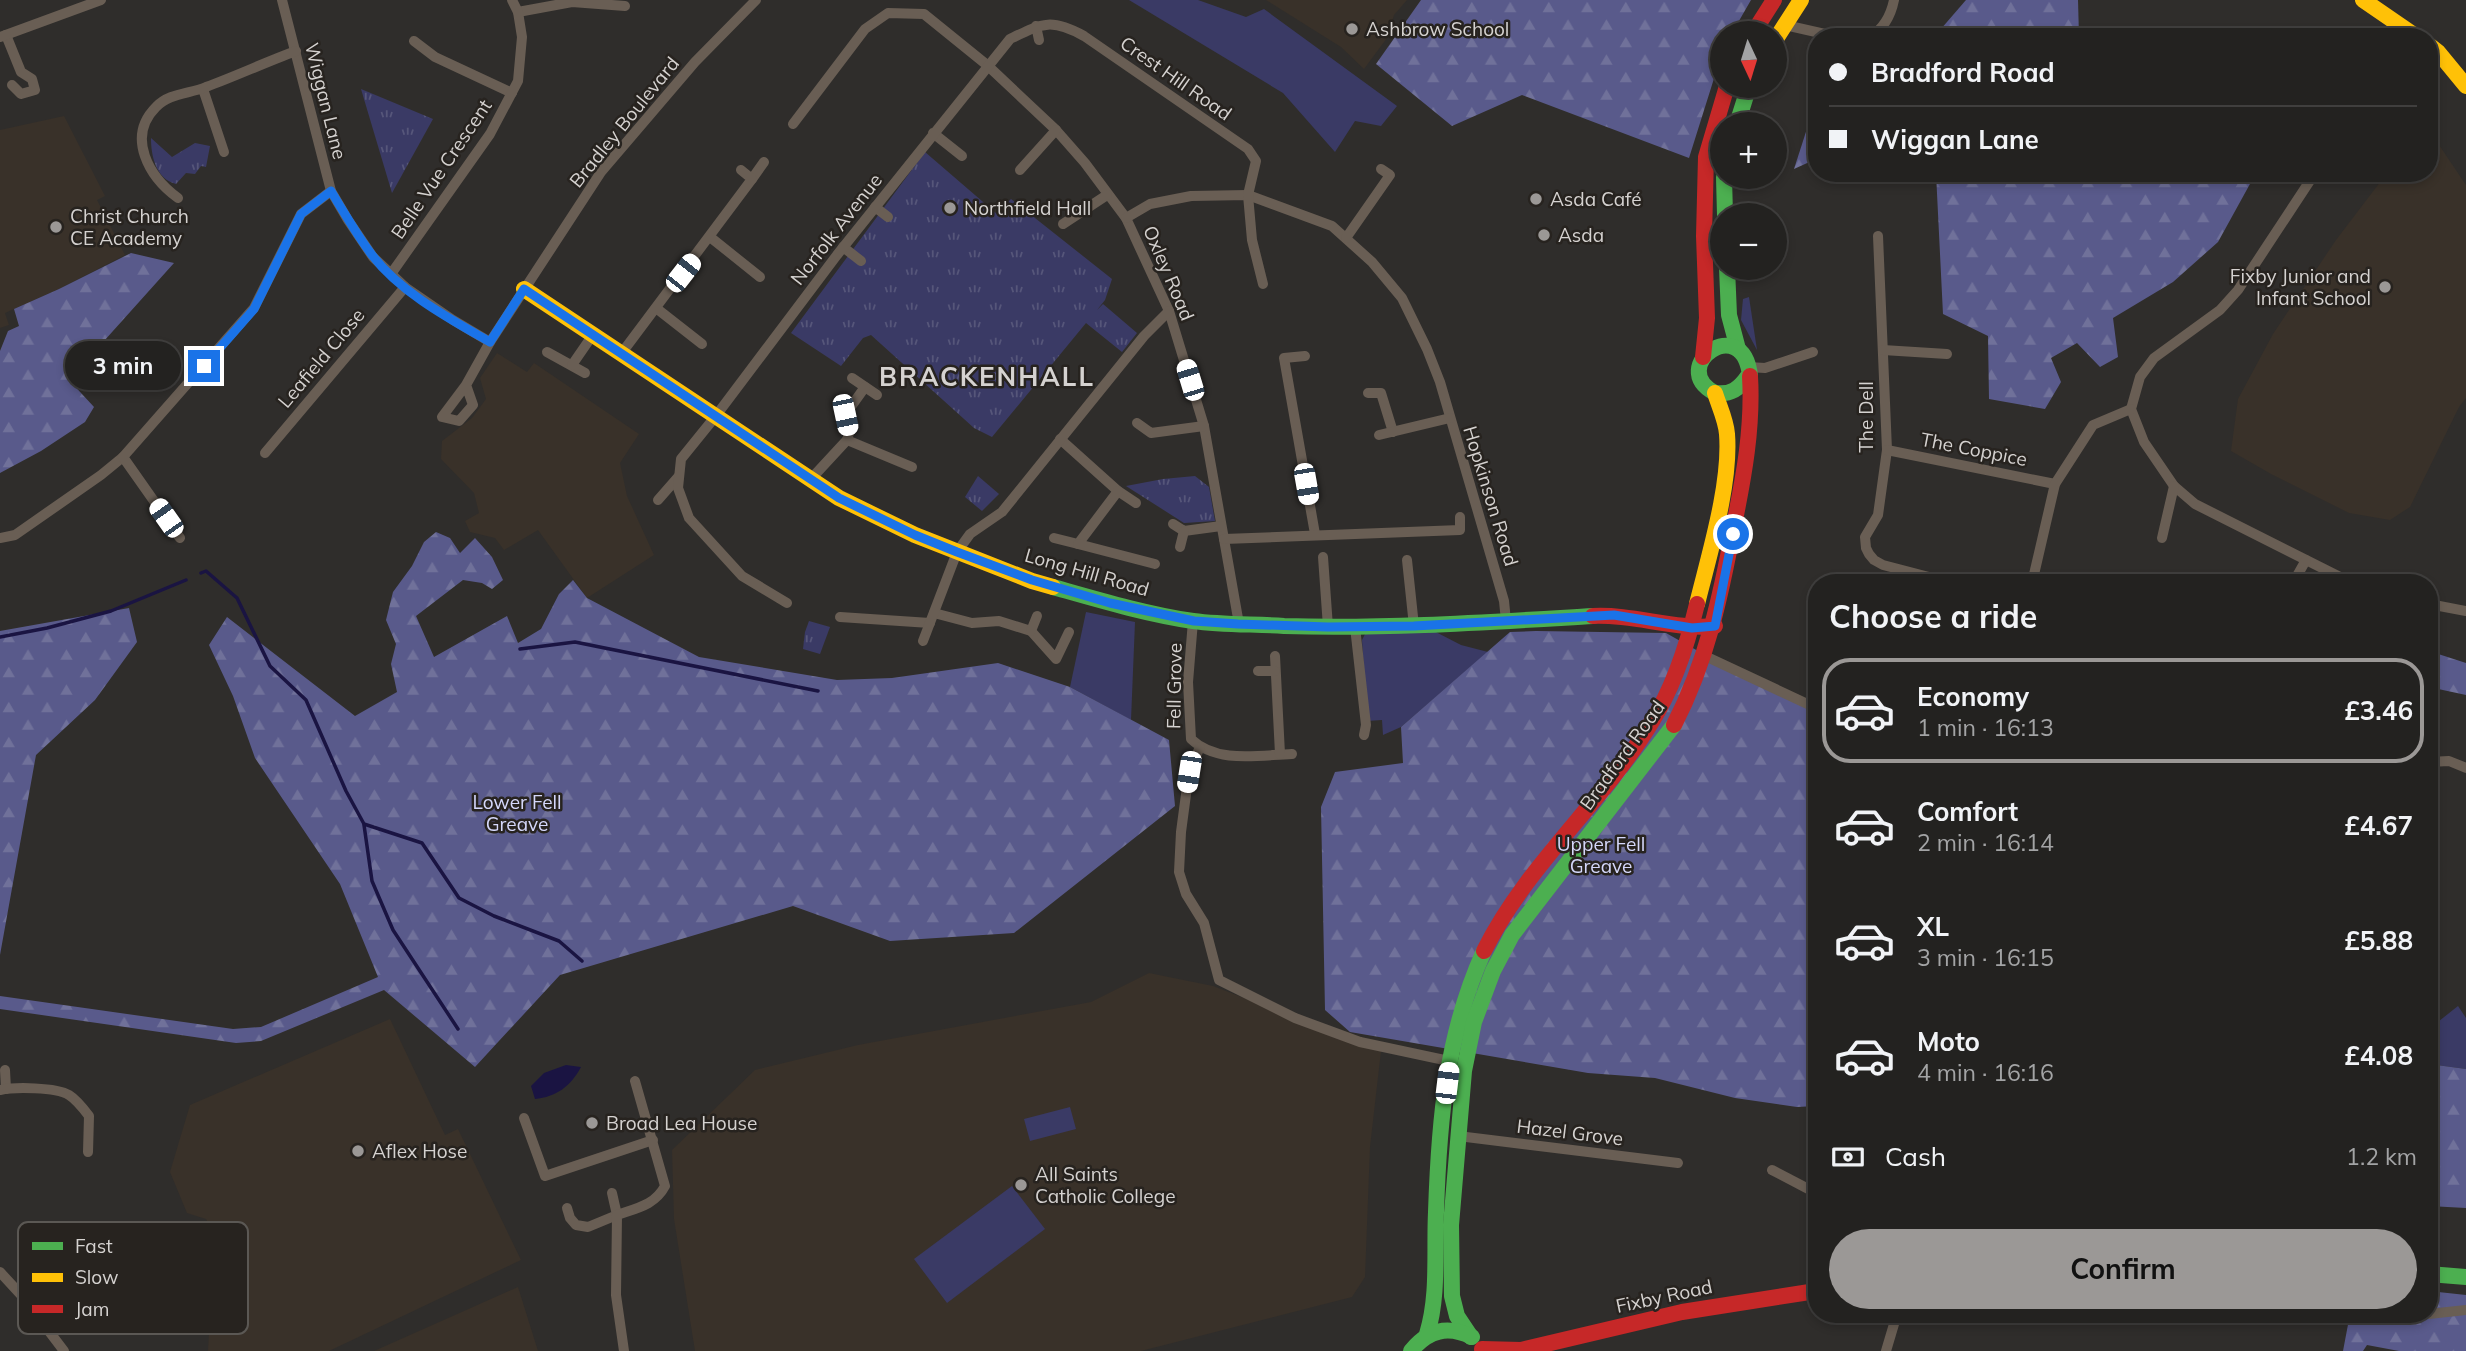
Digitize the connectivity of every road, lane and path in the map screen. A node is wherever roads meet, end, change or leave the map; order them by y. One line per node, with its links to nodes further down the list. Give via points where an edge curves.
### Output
1 (101, 0): 18 (street)
2 (282, 0): 21 (street, Wiggan Lane)
3 (512, 0): 10 (street, Belle Vue Crescent)
4 (756, 0): 58 (street, Bradley Boulevard, via 695,62 601,172)
5 (1774, 0): 11 (main road)
6 (1801, 0): 12 (main road)
7 (1894, 0): 15 (street)
8 (2363, 0): 16 (main road)
9 (625, 6): 10 (street, via 572,2)
10 (518, 12): 27 (street, Belle Vue Crescent, via 522,37 518,81)
11 (1761, 21)
12 (1787, 23)
13 (1036, 26): 19 (street); 23 (street, via 1010,39); 42 (street, Crest Hill Road, via 1061,24 1084,36 1248,149 1256,161)
14 (1787, 26): 17 (street)
15 (1881, 28)
16 (2404, 28)
17 (1808, 31)
18 (3, 36): 24 (street, via 35,90 21,94)
19 (1039, 40)
20 (414, 41): 27 (street, via 435,57)
21 (296, 51): 26 (street); 40 (street, Wiggan Lane)
22 (2438, 52): 25 (main road)
23 (987, 65): 29 (street, Oxley Road, via 925,14 888,13 865,29); 30 (street, Oxley Road); 31 (street, Norfolk Avenue)
24 (12, 85)
25 (2466, 86)
26 (203, 89): 32 (street); 43 (street, via 172,96 143,124 142,145 149,167)
27 (512, 93): 53 (street, Belle Vue Crescent, via 490,134)
28 (1723, 98): 71 (main road, Bradford Road, via 1706,157)
29 (793, 124)
30 (1056, 130): 36 (street); 41 (street, Oxley Road)
31 (933, 133): 33 (street, via 949,152); 44 (street, Norfolk Avenue)
32 (224, 152)
33 (962, 156)
34 (764, 162): 38 (street)
35 (741, 170): 38 (street)
36 (1020, 170)
37 (1390, 175): 50 (street)
38 (752, 179): 49 (street)
39 (2309, 182): 81 (street, via 2238,290 2220,310 2154,358 2140,377)
40 (331, 191): 53 (street, Wiggan Lane, via 373,257); 92 (street, via 301,214 254,309)
41 (1107, 195): 46 (street, Oxley Road); 47 (street)
42 (1248, 195): 46 (street, Hopkinson Road, via 1191,196 1150,204); 50 (street, Hopkinson Road, via 1332,226); 56 (street, Crest Hill Road, via 1254,273)
43 (178, 198)
44 (875, 207): 45 (street); 51 (street, Norfolk Avenue)
45 (888, 217)
46 (1126, 218): 60 (street, Oxley Road)
47 (1063, 224)
48 (1878, 236): 65 (street, The Dell)
49 (710, 237): 54 (street); 59 (street)
50 (1346, 238): 83 (street, Hopkinson Road, via 1402,298 1427,349 1434,384)
51 (843, 247): 52 (street); 82 (street, Norfolk Avenue)
52 (861, 261)
53 (391, 274): 57 (street, Wiggan Lane)
54 (760, 277)
55 (1728, 280): 64 (main road, Bradford Road, via 1729,315)
56 (1263, 284)
57 (405, 287): 62 (street, Wiggan Lane); 91 (street, Leafield Close)
58 (524, 289): 61 (main road, Long Hill Road); 62 (street, Bradley Boulevard)
59 (656, 308): 63 (street); 68 (street)
60 (1169, 311): 85 (street, Oxley Road); 88 (street)
61 (592, 336): 68 (main road, Long Hill Road); 72 (street)
62 (490, 342): 76 (street, Bradley Boulevard)
63 (702, 344)
64 (1738, 349): 71 (main road, via 1715,347); 73 (main road, Bradford Road)
65 (1883, 350): 69 (street); 90 (street, The Dell)
66 (547, 352): 72 (street)
67 (1813, 352): 73 (street)
68 (621, 354): 82 (main road, Long Hill Road)
69 (1947, 354)
70 (1305, 356): 107 (street, via 1284,358)
71 (1703, 357): 79 (main road, Bradford Road, via 1700,376)
72 (572, 365): 74 (street)
73 (1748, 371): 79 (main road, via 1739,390); 136 (main road, Bradford Road, via 1747,459)
74 (585, 373)
75 (852, 378): 77 (street)
76 (466, 385)
77 (865, 387): 80 (street); 89 (street, via 845,415)
78 (1368, 393): 86 (street, via 1381,393)
79 (1715, 393): 139 (main road, Bradford Road, via 1727,449)
80 (877, 396)
81 (2131, 409): 96 (street, via 2093,425); 97 (street, via 2144,442)
82 (715, 417): 94 (street, Norfolk Avenue, via 681,459); 95 (main road, Long Hill Road)
83 (1450, 418): 86 (street); 104 (street, Hopkinson Road)
84 (1137, 423): 85 (street, via 1151,433)
85 (1204, 426): 103 (street, Oxley Road)
86 (1393, 432): 87 (street)
87 (1379, 435)
88 (1060, 439): 98 (street); 115 (street, via 1002,512 970,534)
89 (847, 440): 93 (street); 95 (street)
90 (1887, 450): 96 (street, The Coppice); 122 (street, The Dell, via 1878,515 1865,537 1866,548 1874,561)
91 (265, 453)
92 (123, 457): 108 (street, via 15,535); 109 (street)
93 (912, 467)
94 (679, 476): 99 (street, Norfolk Avenue); 126 (street, via 678,488 689,518 742,576)
95 (810, 480): 115 (main road, Long Hill Road)
96 (2055, 484): 123 (street)
97 (2174, 486): 111 (street); 117 (street, via 2195,504)
98 (1118, 491): 100 (street); 113 (street)
99 (658, 500)
100 (1136, 503)
101 (1460, 517): 105 (street)
102 (1173, 524): 106 (street)
103 (1222, 526): 106 (street); 112 (street, Oxley Road)
104 (1482, 529): 105 (street); 133 (street, Hopkinson Road)
105 (1461, 530): 107 (street)
106 (1184, 531): 114 (street)
107 (1315, 534): 112 (street)
108 (0, 538)
109 (180, 538)
110 (1054, 538): 113 (street)
111 (2162, 538)
112 (1224, 539): 134 (street, Oxley Road)
113 (1078, 544): 119 (street)
114 (1180, 547)
115 (957, 552): 131 (street); 132 (main road, Long Hill Road, via 1110,603)
116 (1323, 557): 137 (street)
117 (2306, 559): 124 (street); 125 (street)
118 (1407, 560): 121 (street)
119 (1155, 564)
120 (1420, 572): 121 (street)
121 (1408, 573): 135 (street)
122 (1918, 574)
123 (2034, 574)
124 (2298, 574)
125 (2335, 574)
126 (788, 603)
127 (2438, 606): 128 (street)
128 (2466, 611)
129 (1037, 616): 140 (street)
130 (840, 617): 131 (street)
131 (932, 618): 140 (street, via 999,621); 142 (street)
132 (1194, 621): 134 (main road, Long Hill Road); 149 (street, Fell Grove, via 1189,734)
133 (1506, 621): 135 (main road, Long Hill Road); 139 (main road, Long Hill Road, via 1614,615)
134 (1238, 624): 137 (main road, Long Hill Road)
135 (1414, 626): 138 (main road, Long Hill Road)
136 (1715, 626): 139 (main road, Long Hill Road); 144 (main road, Bradford Road)
137 (1328, 627): 138 (main road, Long Hill Road)
138 (1355, 627): 148 (street, via 1365,730)
139 (1692, 628): 154 (main road, Bradford Road, via 1675,677 1652,722 1501,920 1461,1011)
140 (1031, 631): 141 (street, via 1056,659)
141 (1069, 632)
142 (923, 641)
143 (1275, 656): 146 (street)
144 (1706, 656): 147 (street); 159 (main road, Bradford Road, via 1673,728 1531,909 1493,971 1474,1022)
145 (1258, 671): 146 (street)
146 (1275, 671): 150 (street)
147 (1808, 704)
148 (1380, 723)
149 (1199, 747): 150 (street, Fell Grove, via 1239,756); 154 (street, Fell Grove, via 1189,772 1179,872 1204,923 1219,980 1295,1018 1360,1042)
150 (1280, 754): 151 (street, Fell Grove)
151 (1292, 754)
152 (2438, 762): 153 (street)
153 (2466, 768)
154 (1449, 1061): 177 (main road, Bradford Road, via 1437,1180 1433,1318)
155 (5, 1070): 157 (street)
156 (635, 1081): 160 (street)
157 (3, 1090): 161 (street, via 56,1091 70,1096 89,1116)
158 (524, 1118): 160 (street, via 545,1176)
159 (1458, 1136): 162 (street, Hazel Grove); 178 (main road, Bradford Road, via 1451,1225 1452,1296 1457,1316)
160 (653, 1140): 167 (street, via 665,1186 658,1199)
161 (88, 1152)
162 (1678, 1163)
163 (1772, 1170): 164 (street)
164 (1808, 1189)
165 (612, 1193): 167 (street)
166 (567, 1208): 167 (street, via 576,1225 588,1227)
167 (617, 1214): 181 (street, via 616,1295)
168 (0, 1272): 171 (street)
169 (2438, 1275): 170 (main road)
170 (2466, 1277)
171 (18, 1292)
172 (1808, 1292): 180 (main road, Fixby Road, via 1682,1312)
173 (2466, 1310): 174 (street)
174 (2438, 1313)
175 (1894, 1323): 183 (street)
176 (48, 1334): 179 (street)
177 (1427, 1334): 178 (main road, Fixby Road, via 1450,1329); 182 (main road)
178 (1479, 1346): 180 (main road, Fixby Road)
179 (58, 1349)
180 (1520, 1350)
181 (624, 1351)
182 (1411, 1351)
183 (1886, 1351)

